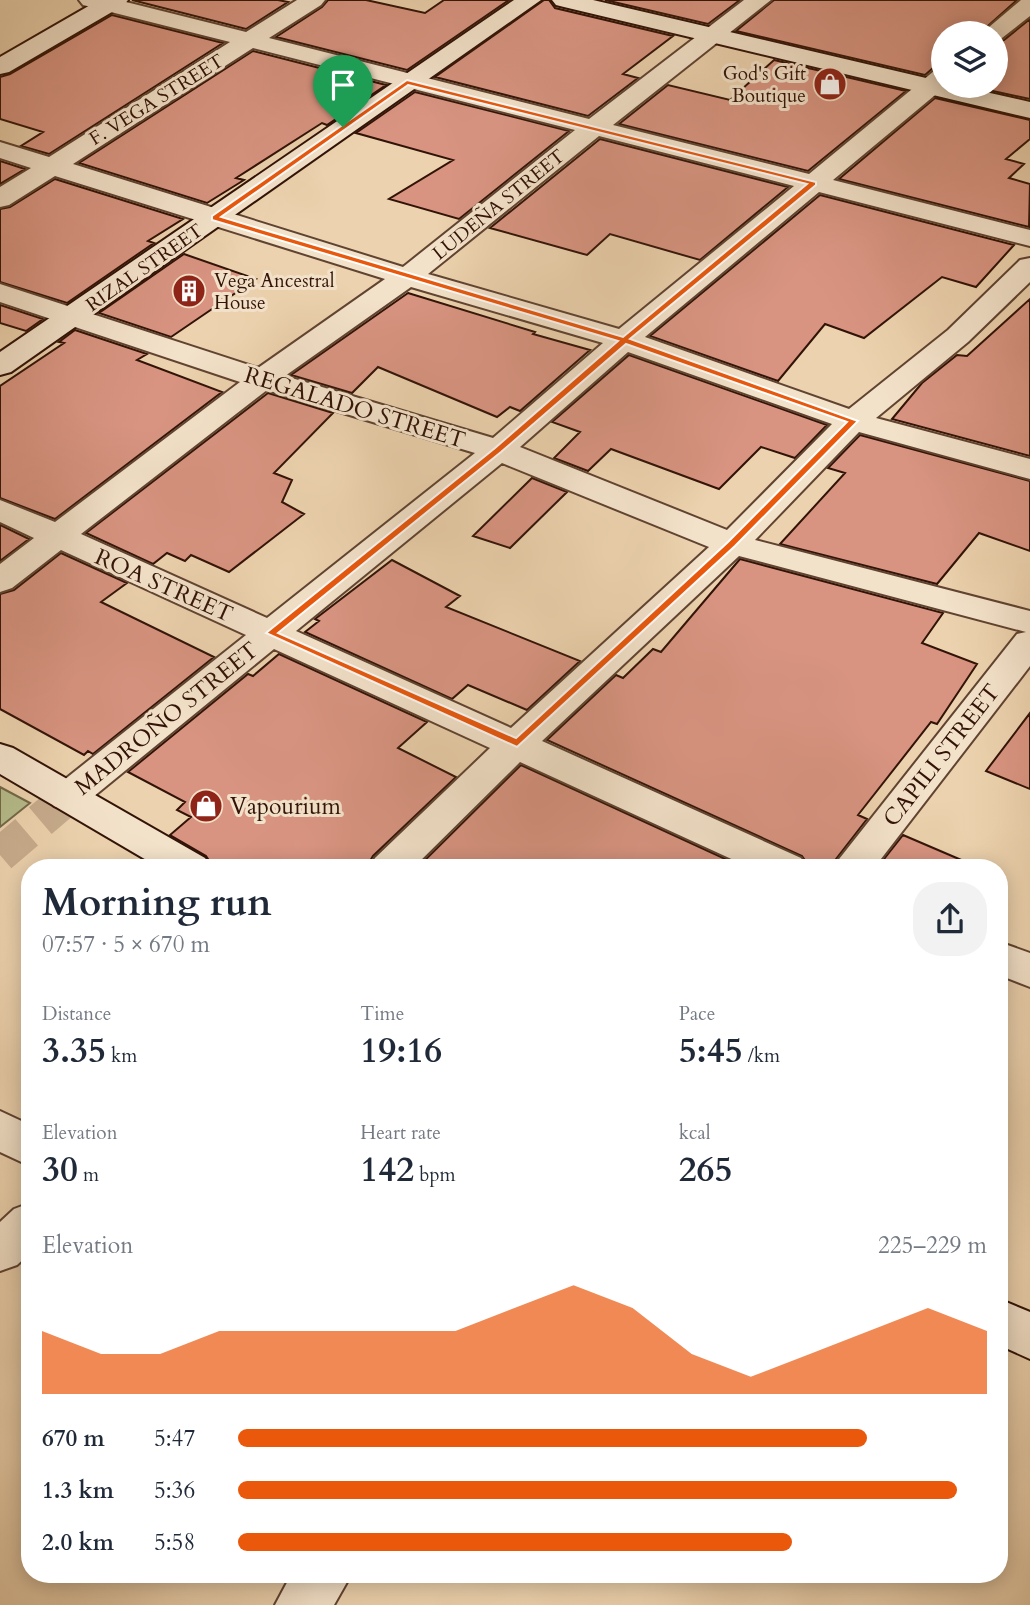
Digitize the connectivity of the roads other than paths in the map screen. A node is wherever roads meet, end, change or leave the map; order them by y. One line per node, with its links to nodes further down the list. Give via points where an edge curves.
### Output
1 (313, 0): 9 (street, F. VEGA STREET)
2 (528, 0): 12 (street, RIZAL STREET)
3 (564, 0): 8 (street)
4 (759, 0): 8 (street, LUDEÑA STREET)
5 (105, 1): 9 (street); 10 (street)
6 (1030, 4): 7 (street)
7 (1008, 22)
8 (713, 36): 11 (street); 16 (street, LUDEÑA STREET)
9 (248, 41): 12 (street); 18 (street, F. VEGA STREET)
10 (0, 67)
11 (931, 80)
12 (407, 82): 16 (street); 21 (street, RIZAL STREET)
13 (931, 86): 19 (street, MADROÑO STREET)
14 (992, 98): 15 (street)
15 (1030, 110)
16 (592, 128): 19 (street); 24 (street, LUDEÑA STREET)
17 (0, 150): 18 (street)
18 (51, 166): 20 (street, F. VEGA STREET); 21 (street)
19 (813, 183): 22 (street); 27 (street, MADROÑO STREET)
20 (0, 199)
21 (215, 218): 24 (street); 26 (street, RIZAL STREET)
22 (1030, 238)
23 (1030, 267): 30 (street, via 958,336)
24 (407, 277): 27 (street); 29 (street, LUDEÑA STREET)
25 (0, 293): 26 (street, REGALADO STREET)
26 (72, 316): 28 (street, RIZAL STREET); 29 (street, REGALADO STREET)
27 (624, 340): 30 (street); 31 (street, MADROÑO STREET)
28 (0, 366)
29 (262, 379): 31 (street, REGALADO STREET); 34 (street, LUDEÑA STREET)
30 (853, 421): 32 (street); 35 (street)
31 (498, 450): 35 (street, REGALADO STREET); 38 (street, MADROÑO STREET)
32 (1030, 469)
33 (0, 510): 34 (street, ROA STREET)
34 (59, 538): 36 (street, LUDEÑA STREET); 38 (street, ROA STREET)
35 (732, 544): 37 (street, REGALADO STREET); 40 (street)
36 (0, 581)
37 (1030, 622)
38 (271, 633): 40 (street, ROA STREET); 42 (street, MADROÑO STREET)
39 (1030, 642): 46 (street, CAPILI STREET)
40 (517, 743): 44 (street); 45 (street, ROA STREET)
41 (0, 757): 42 (street)
42 (68, 797): 43 (street)
43 (175, 859)
44 (397, 859)
45 (768, 859)
46 (859, 859)
47 (1008, 961): 48 (street)
48 (1030, 971)
49 (0, 1129): 50 (street)
50 (21, 1142)
51 (21, 1231): 52 (street)
52 (0, 1251)
53 (1008, 1325): 54 (street)
54 (1030, 1337)
55 (318, 1583): 56 (street)
56 (302, 1605)

